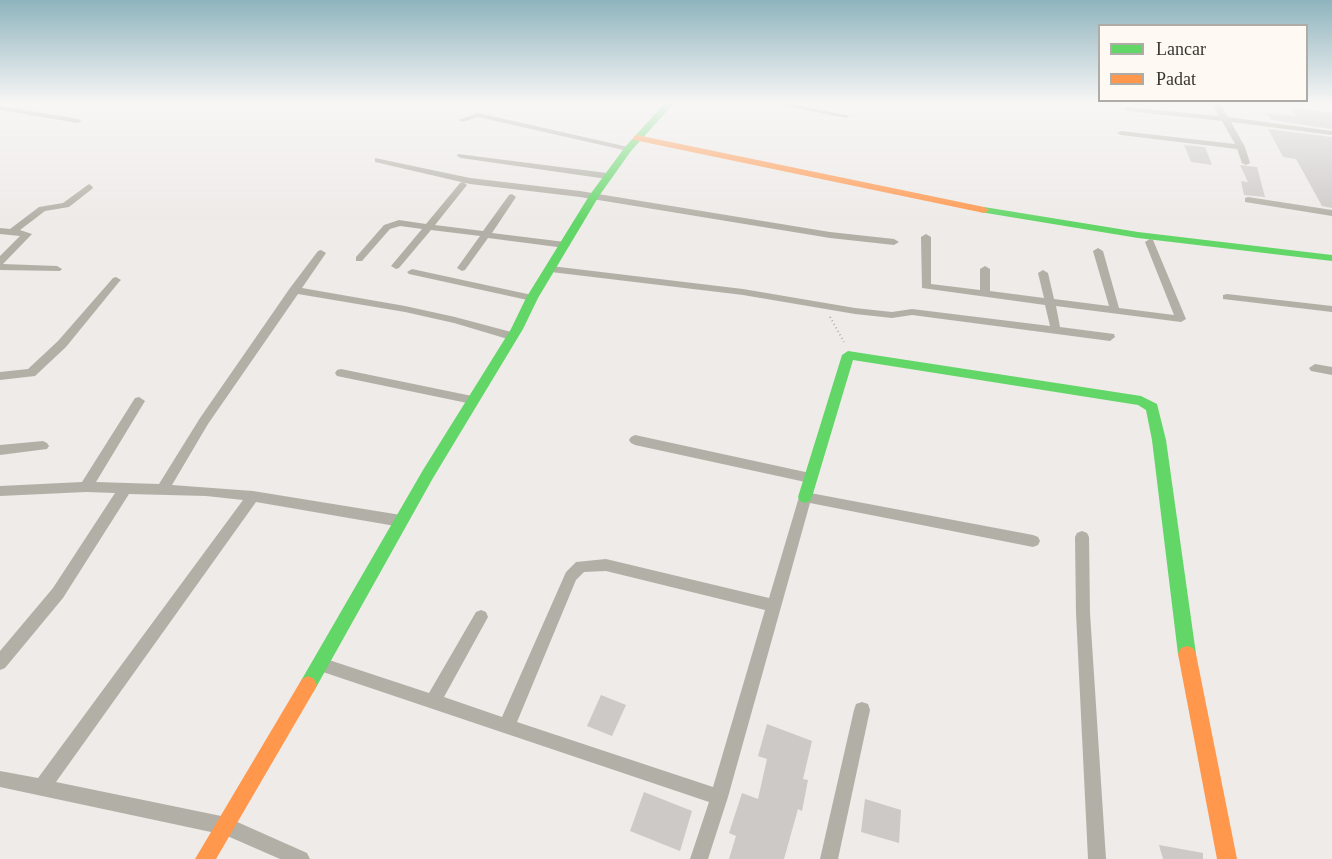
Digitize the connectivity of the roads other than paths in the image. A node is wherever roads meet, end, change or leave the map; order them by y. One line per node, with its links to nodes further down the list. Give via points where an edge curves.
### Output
1 (632, 143): 8 (street); 25 (street, via 1016,217)
2 (1207, 143): 4 (street)
3 (1239, 143): 4 (street)
4 (1241, 147): 7 (street)
5 (461, 156): 8 (street)
6 (378, 160): 11 (street, via 470,181)
7 (1246, 163)
8 (600, 175): 11 (street)
9 (463, 184): 15 (street)
10 (89, 188): 17 (street, via 66,205 42,209)
11 (593, 196): 20 (street); 22 (street)
12 (512, 197): 18 (street)
13 (1248, 200): 14 (street)
14 (1332, 213)
15 (430, 227): 18 (street); 26 (street, via 391,224); 28 (street)
16 (0, 231): 17 (street)
17 (12, 232): 27 (street, via 27,234)
18 (487, 234): 22 (street); 30 (street)
19 (926, 237): 38 (street, via 926,286)
20 (894, 242)
21 (1150, 242): 43 (street, via 1180,319)
22 (565, 245): 33 (street)
23 (1098, 251): 43 (street)
24 (321, 253): 37 (street)
25 (1332, 258)
26 (359, 260)
27 (0, 262)
28 (396, 266)
29 (0, 267): 31 (street)
30 (462, 268)
31 (57, 269)
32 (985, 269): 38 (street)
33 (557, 270): 40 (street); 44 (street, via 892,315 912,312)
34 (412, 272): 40 (street)
35 (1043, 273): 41 (street)
36 (116, 280): 50 (street, via 62,344 31,373)
37 (294, 290): 45 (street, via 415,311); 59 (street)
38 (985, 294): 41 (street)
39 (1227, 297): 42 (street)
40 (532, 298): 45 (street)
41 (1049, 302): 43 (street); 44 (street)
42 (1332, 309)
43 (1115, 310)
44 (1056, 331): 46 (street)
45 (511, 336): 51 (street)
46 (1110, 338)
47 (1315, 368): 48 (street)
48 (1332, 371)
49 (341, 373): 51 (street)
50 (0, 376)
51 (465, 398): 63 (street)
52 (138, 401): 57 (street)
53 (635, 440): 56 (street)
54 (43, 446): 55 (street)
55 (0, 450)
56 (810, 478): 62 (street); 82 (street, via 848,355 1141,401 1152,408 1191,681)
57 (86, 487): 58 (street); 60 (street)
58 (126, 488): 59 (street); 68 (street, via 58,593)
59 (163, 488): 61 (street)
60 (0, 491)
61 (253, 496): 63 (street); 74 (street)
62 (805, 497): 65 (street); 66 (street)
63 (401, 521): 69 (street)
64 (1082, 537): 81 (street)
65 (1033, 541)
66 (774, 606): 72 (street, via 606,566 581,566 571,576); 75 (street)
67 (481, 617): 70 (street)
68 (0, 663)
69 (320, 664): 70 (street); 76 (street)
70 (433, 701): 72 (street)
71 (862, 711): 80 (street)
72 (507, 725): 75 (street)
73 (0, 779): 74 (street)
74 (42, 787): 76 (street)
75 (719, 797): 79 (street)
76 (226, 826): 77 (street); 78 (street)
77 (205, 859)
78 (301, 859)
79 (699, 859)
80 (829, 859)
81 (1097, 859)
82 (1227, 859)

